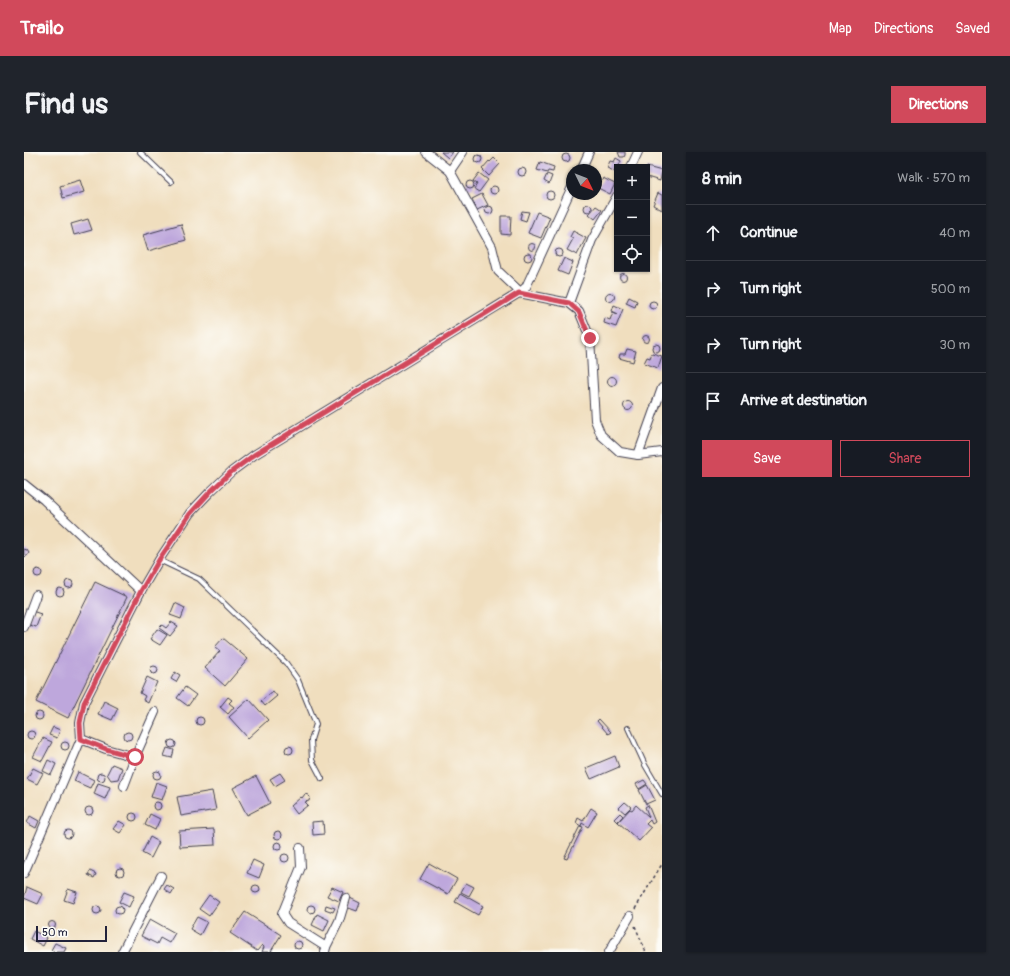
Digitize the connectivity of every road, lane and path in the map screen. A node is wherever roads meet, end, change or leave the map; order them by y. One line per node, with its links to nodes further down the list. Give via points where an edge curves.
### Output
1 (140, 152): 9 (lane)
2 (426, 152): 8 (street)
3 (463, 152): 8 (street)
4 (589, 152): 6 (street)
5 (638, 152): 7 (street)
6 (584, 164)
7 (633, 164)
8 (450, 170): 12 (street, via 492,247 498,271)
9 (171, 182)
10 (566, 200): 12 (street, via 526,287)
11 (615, 200): 13 (street, via 592,240)
12 (519, 293): 13 (street); 18 (street, via 254,455 231,472 190,514)
13 (569, 303): 16 (street, via 579,312 590,338 595,420 600,435 620,452)
14 (662, 388): 16 (street)
15 (662, 452): 16 (street)
16 (638, 455)
17 (24, 484): 19 (street)
18 (159, 560): 19 (street); 26 (lane, via 199,579 286,663 298,680 316,724 311,740 312,760)
19 (141, 591): 24 (street, via 84,703 80,723)
20 (36, 595): 21 (street)
21 (24, 627)
22 (155, 712): 25 (street)
23 (628, 728): 28 (lane)
24 (81, 739): 25 (street); 31 (street)
25 (135, 757): 27 (street)
26 (322, 779)
27 (124, 786)
28 (662, 794)
29 (300, 848): 35 (street, via 301,867 282,914 288,923)
30 (662, 864): 34 (path)
31 (24, 873)
32 (160, 876): 36 (street)
33 (346, 898): 35 (street)
34 (630, 916): 37 (street); 38 (path)
35 (326, 950)
36 (122, 952)
37 (609, 952)
38 (646, 952)

